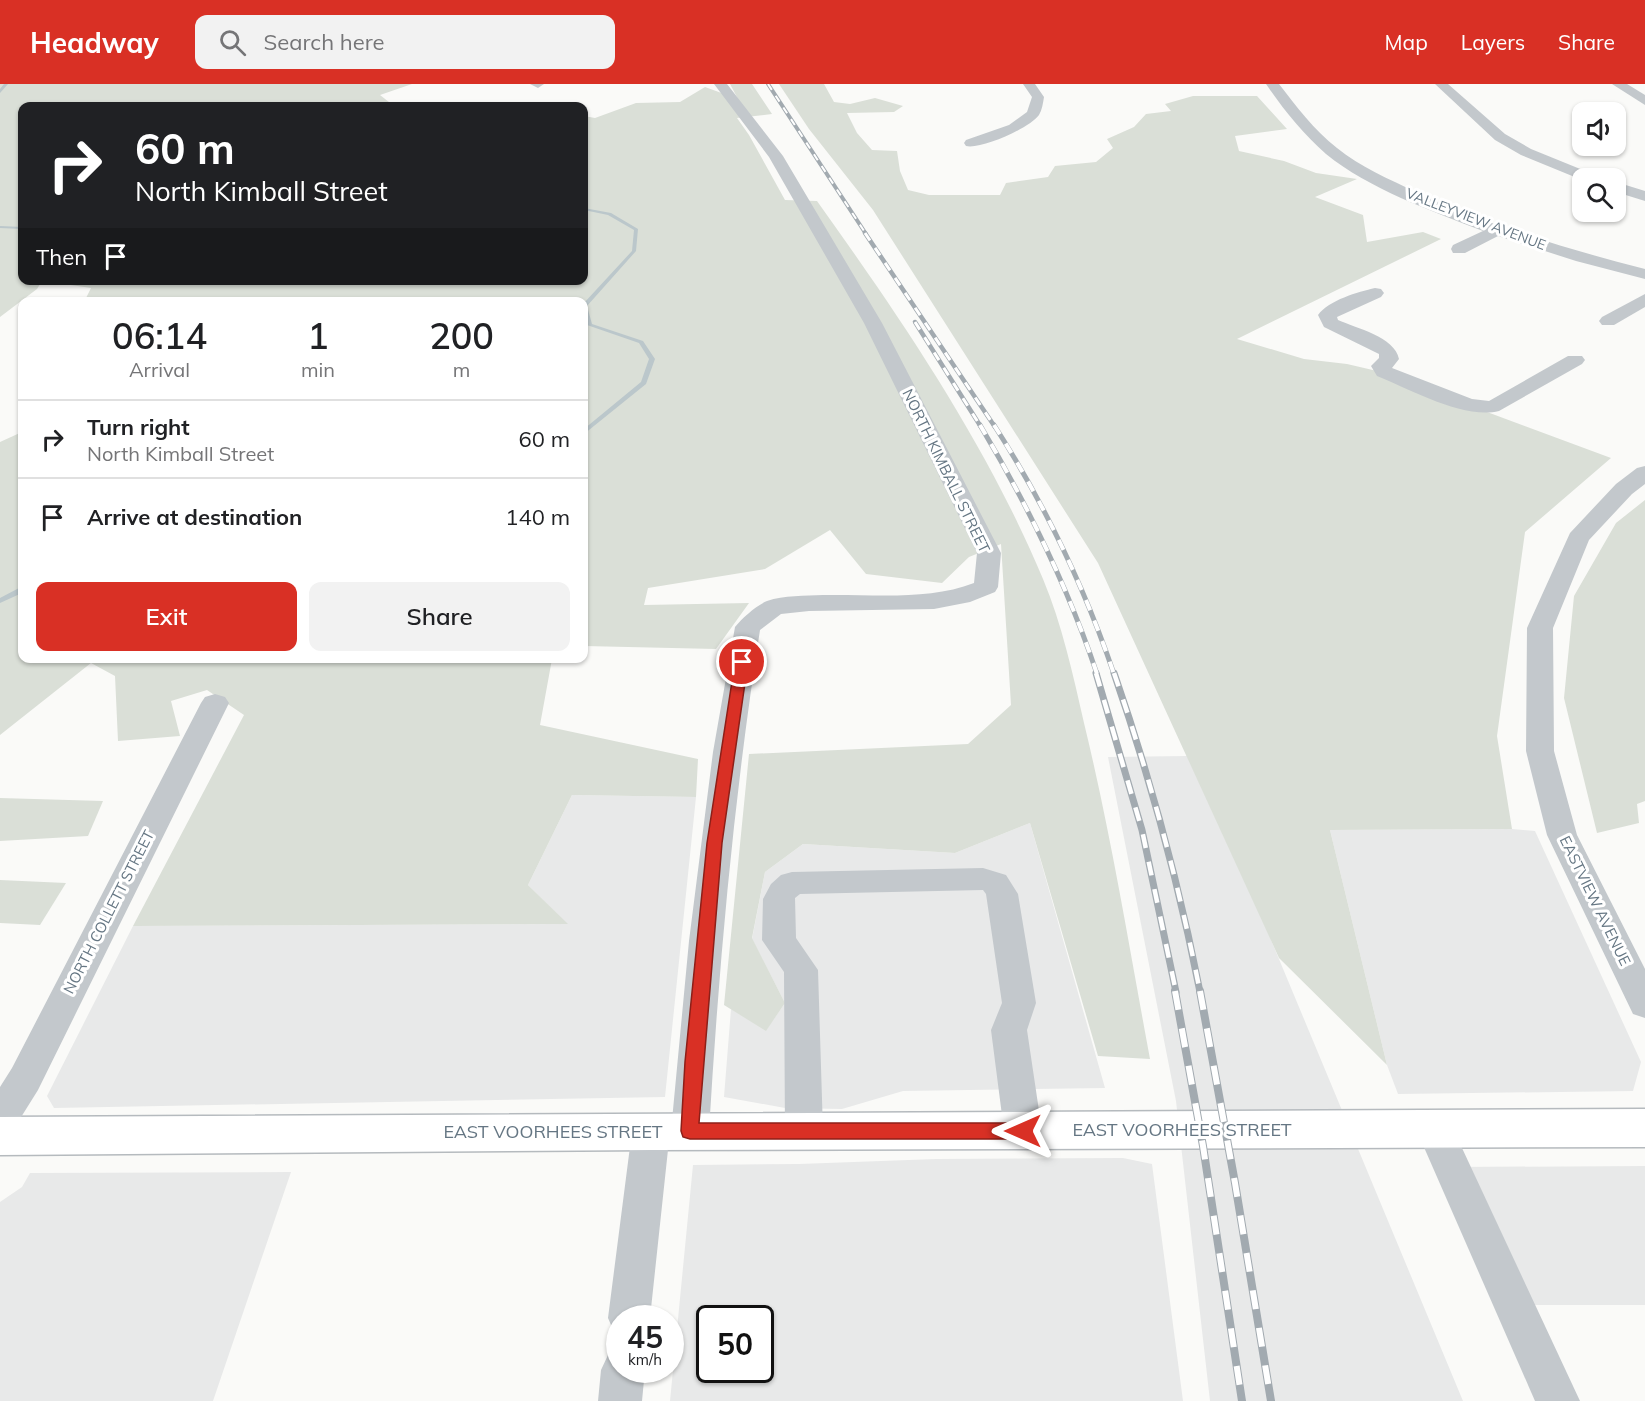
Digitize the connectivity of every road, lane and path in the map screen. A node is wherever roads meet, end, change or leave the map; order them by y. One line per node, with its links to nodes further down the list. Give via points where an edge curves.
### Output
1 (720, 84): 24 (street, NORTH KIMBALL STREET, via 776,156 873,323 989,553 986,587 961,597 774,607 748,627 715,843 694,1062)
2 (1029, 84): 7 (street, via 1038,97 1033,114 1014,128)
3 (1272, 84): 11 (street, VALLEYVIEW AVENUE, via 1330,150 1375,178)
4 (1441, 84): 8 (street, via 1500,137)
5 (1618, 84): 6 (street)
6 (1645, 101)
7 (970, 143)
8 (1572, 171)
9 (1626, 190): 10 (street)
10 (1645, 196)
11 (1496, 231): 12 (street); 13 (street, VALLEYVIEW AVENUE)
12 (1459, 249)
13 (1645, 274)
14 (1375, 293): 17 (street, via 1339,307 1327,315 1330,322 1389,352 1389,359 1382,366 1384,372 1469,405 1492,407)
15 (1645, 299): 16 (street)
16 (1608, 321)
17 (1575, 360)
18 (1645, 473): 20 (street, EASTVIEW AVENUE, via 1624,489 1578,538 1539,628 1540,751 1562,835)
19 (215, 703): 21 (street, NORTH COLLETT STREET, via 25,1079)
20 (1645, 1004)
21 (0, 1119)
22 (1645, 1128): 23 (main road, EAST VOORHEES STREET)
23 (1435, 1129): 26 (main road, EAST VOORHEES STREET); 31 (street)
24 (671, 1131): 25 (main road, EAST VOORHEES STREET); 27 (main road, EAST VOORHEES STREET); 28 (street, NORTH KIMBALL STREET)
25 (804, 1131): 26 (main road, EAST VOORHEES STREET); 26 (street, via 801,970 780,940 782,892 792,884 983,879 992,880 1002,894 1019,1003 1009,1030)
26 (1023, 1131)
27 (0, 1136)
28 (632, 1305)
29 (622, 1383): 30 (street)
30 (620, 1401)
31 (1558, 1401)

